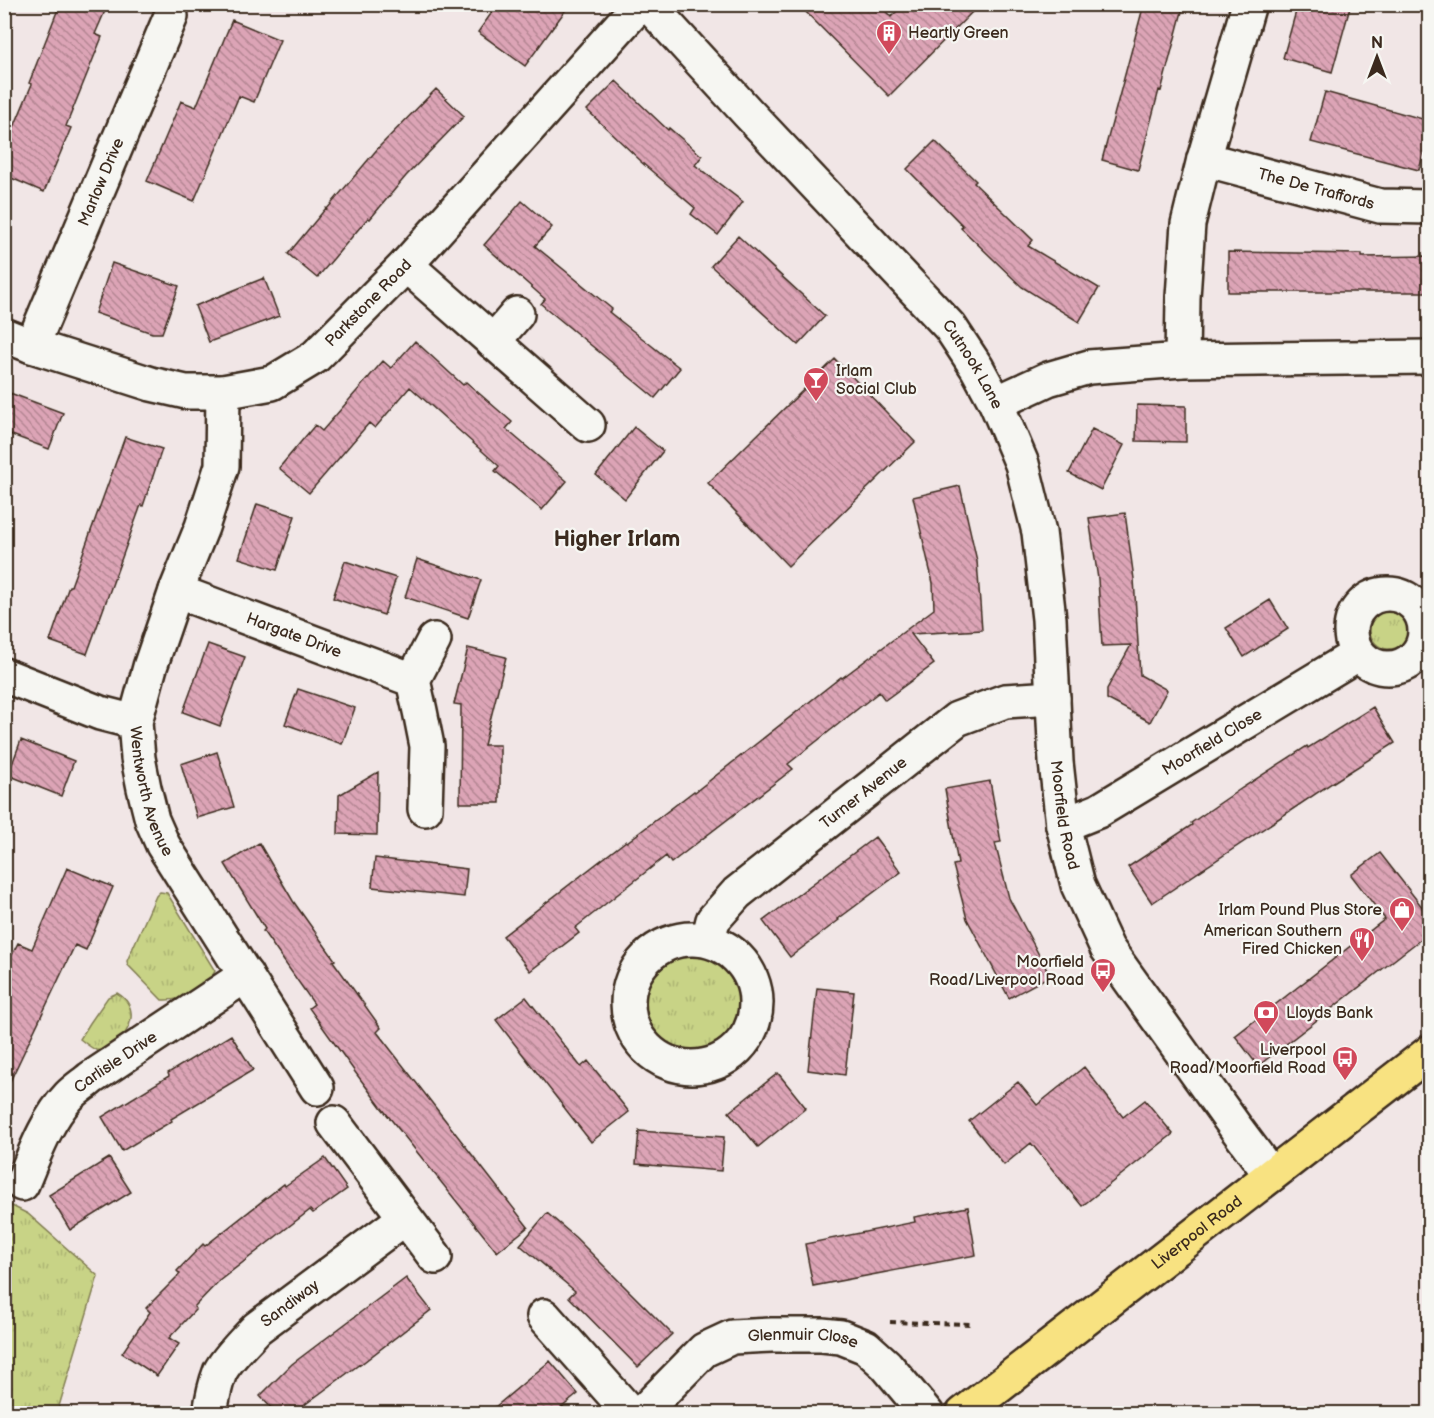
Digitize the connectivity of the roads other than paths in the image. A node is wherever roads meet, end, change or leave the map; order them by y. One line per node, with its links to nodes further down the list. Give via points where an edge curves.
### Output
1 (640, 4): 7 (street, Parkstone Road)
2 (648, 4): 14 (street, Cutnook Lane, via 950,327)
3 (1249, 4): 5 (street)
4 (171, 16): 9 (street, Marlow Drive)
5 (1204, 159): 6 (street, The De Traffords, via 1380,206); 12 (street, via 1188,224)
6 (1430, 207)
7 (406, 265): 10 (street); 13 (street, Parkstone Road, via 315,357 272,383)
8 (517, 315): 10 (street)
9 (18, 340): 13 (street, Parkstone Road, via 151,384 186,392)
10 (494, 342): 15 (street)
11 (1430, 357): 12 (street, Cutnook Lane)
12 (1182, 360): 14 (street, Cutnook Lane, via 1089,367 1048,379)
13 (223, 392): 16 (street, Wentworth Avenue, via 222,466)
14 (996, 403): 21 (street, Moorfield Road, via 1022,464 1039,532)
15 (588, 425)
16 (176, 591): 20 (street, Hargate Drive); 22 (street, Wentworth Avenue)
17 (434, 640): 20 (street)
18 (1358, 654): 24 (street, Moorfield Close, via 1098,811)
19 (4, 675): 22 (street, via 100,713)
20 (412, 680): 23 (street, via 427,746)
21 (1053, 698): 24 (street, Moorfield Road); 25 (street, Turner Avenue, via 1005,701 957,719 737,893 713,920)
22 (135, 722): 26 (street, Wentworth Avenue, via 138,758 152,820 163,845)
23 (425, 809)
24 (1063, 825): 30 (street, Moorfield Road, via 1078,885 1107,948)
25 (708, 940)
26 (246, 975): 28 (street, Wentworth Avenue); 31 (street, Carlisle Drive, via 69,1096 56,1112)
27 (1430, 1053): 30 (main road, Liverpool Road)
28 (317, 1088)
29 (334, 1123): 32 (street)
30 (1271, 1175): 39 (main road, Liverpool Road)
31 (22, 1184)
32 (405, 1218): 33 (street); 35 (street, Sandiway, via 257,1328 221,1371)
33 (435, 1257)
34 (544, 1316): 36 (street)
35 (210, 1413)
36 (631, 1413)
37 (641, 1413): 38 (street, Glenmuir Close, via 704,1350 732,1337 772,1335 841,1337 866,1347)
38 (927, 1413)
39 (963, 1413)

